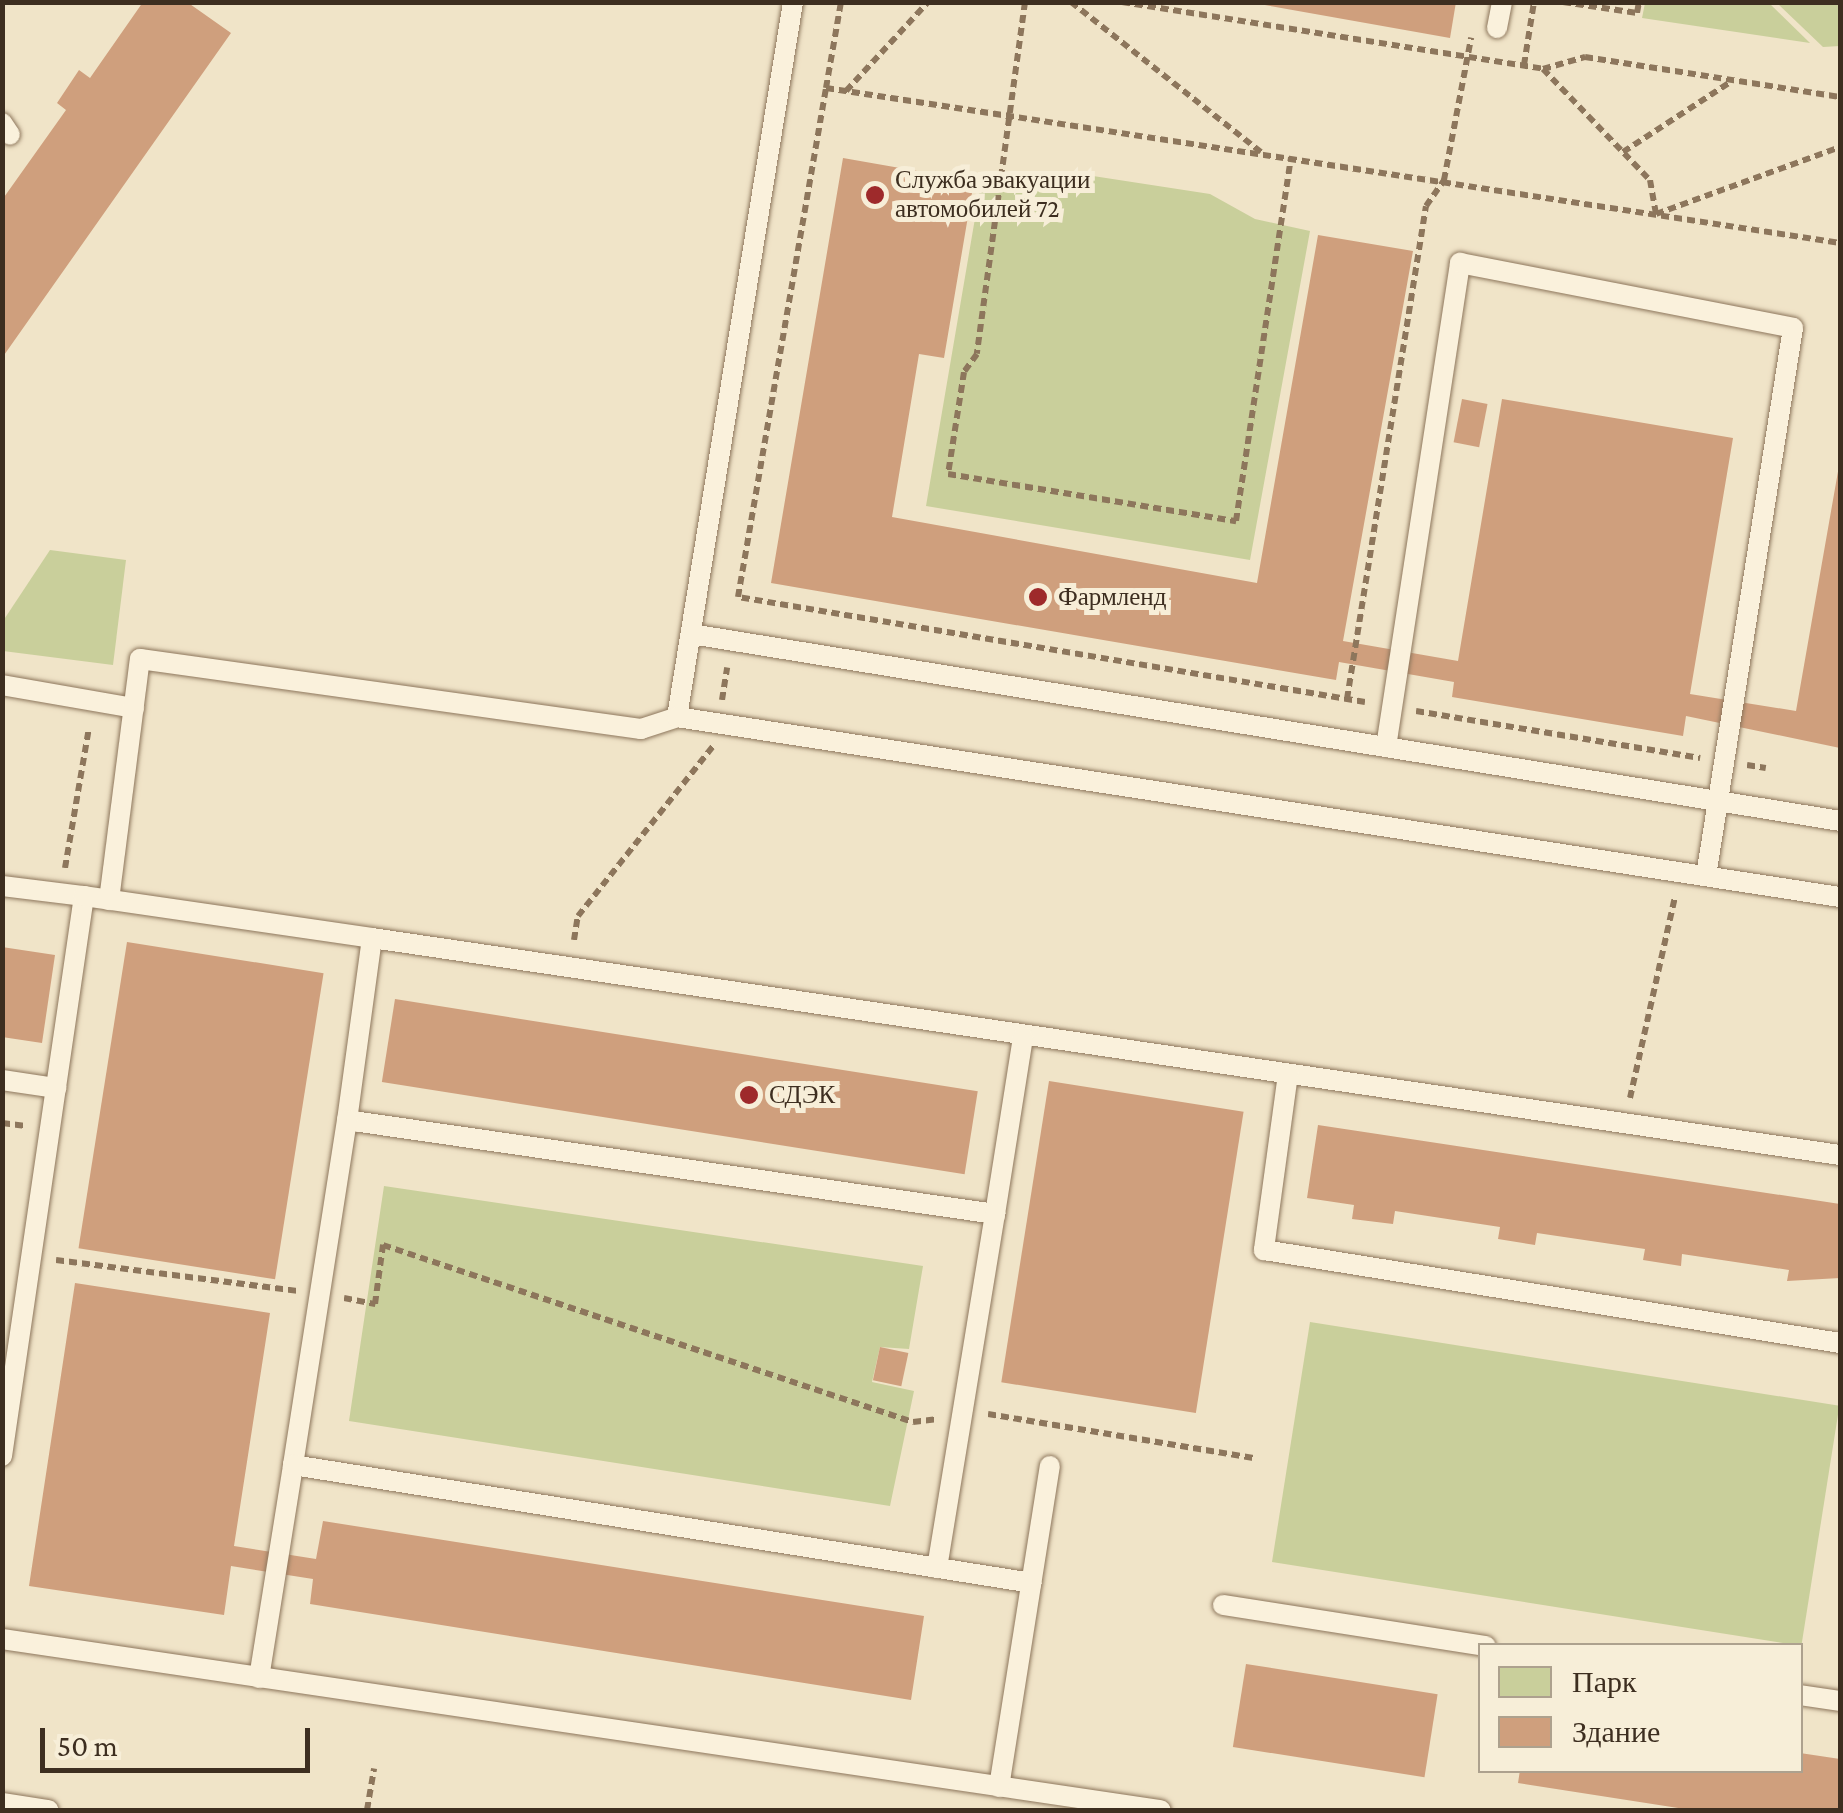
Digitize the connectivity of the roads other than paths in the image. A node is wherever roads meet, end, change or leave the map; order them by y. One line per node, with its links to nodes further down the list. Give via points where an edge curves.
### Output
1 (793, 2): 4 (lane)
2 (1502, 2): 3 (lane)
3 (1497, 28)
4 (691, 634): 7 (lane); 8 (lane)
5 (2, 686): 6 (lane)
6 (134, 708): 7 (lane, via 140,659 642,729); 15 (lane)
7 (677, 717): 11 (lane)
8 (1386, 748): 9 (lane); 9 (lane, via 1460,263 1793,328)
9 (1716, 800): 10 (lane); 11 (lane)
10 (1840, 821)
11 (1706, 876): 14 (lane)
12 (2, 886): 13 (lane)
13 (84, 896): 15 (lane); 20 (lane)
14 (1840, 896)
15 (109, 900): 16 (lane)
16 (372, 938): 17 (lane); 21 (lane)
17 (1022, 1038): 18 (lane); 23 (lane)
18 (1288, 1074): 22 (lane); 24 (lane, via 1264,1250)
19 (2, 1080): 20 (lane)
20 (56, 1088): 25 (lane)
21 (347, 1120): 23 (lane); 27 (lane)
22 (1840, 1155)
23 (995, 1214): 29 (lane)
24 (1840, 1343)
25 (4, 1433): 26 (lane)
26 (2, 1456)
27 (292, 1466): 29 (lane); 34 (lane)
28 (1050, 1466): 30 (lane)
29 (936, 1568): 30 (lane)
30 (1032, 1583): 37 (lane)
31 (1223, 1605): 33 (lane)
32 (2, 1640): 34 (lane)
33 (1478, 1645)
34 (260, 1678): 37 (lane)
35 (1803, 1695): 36 (lane)
36 (1840, 1701)
37 (999, 1787): 40 (lane)
38 (2, 1803): 39 (lane)
39 (48, 1810)
40 (1160, 1810)

